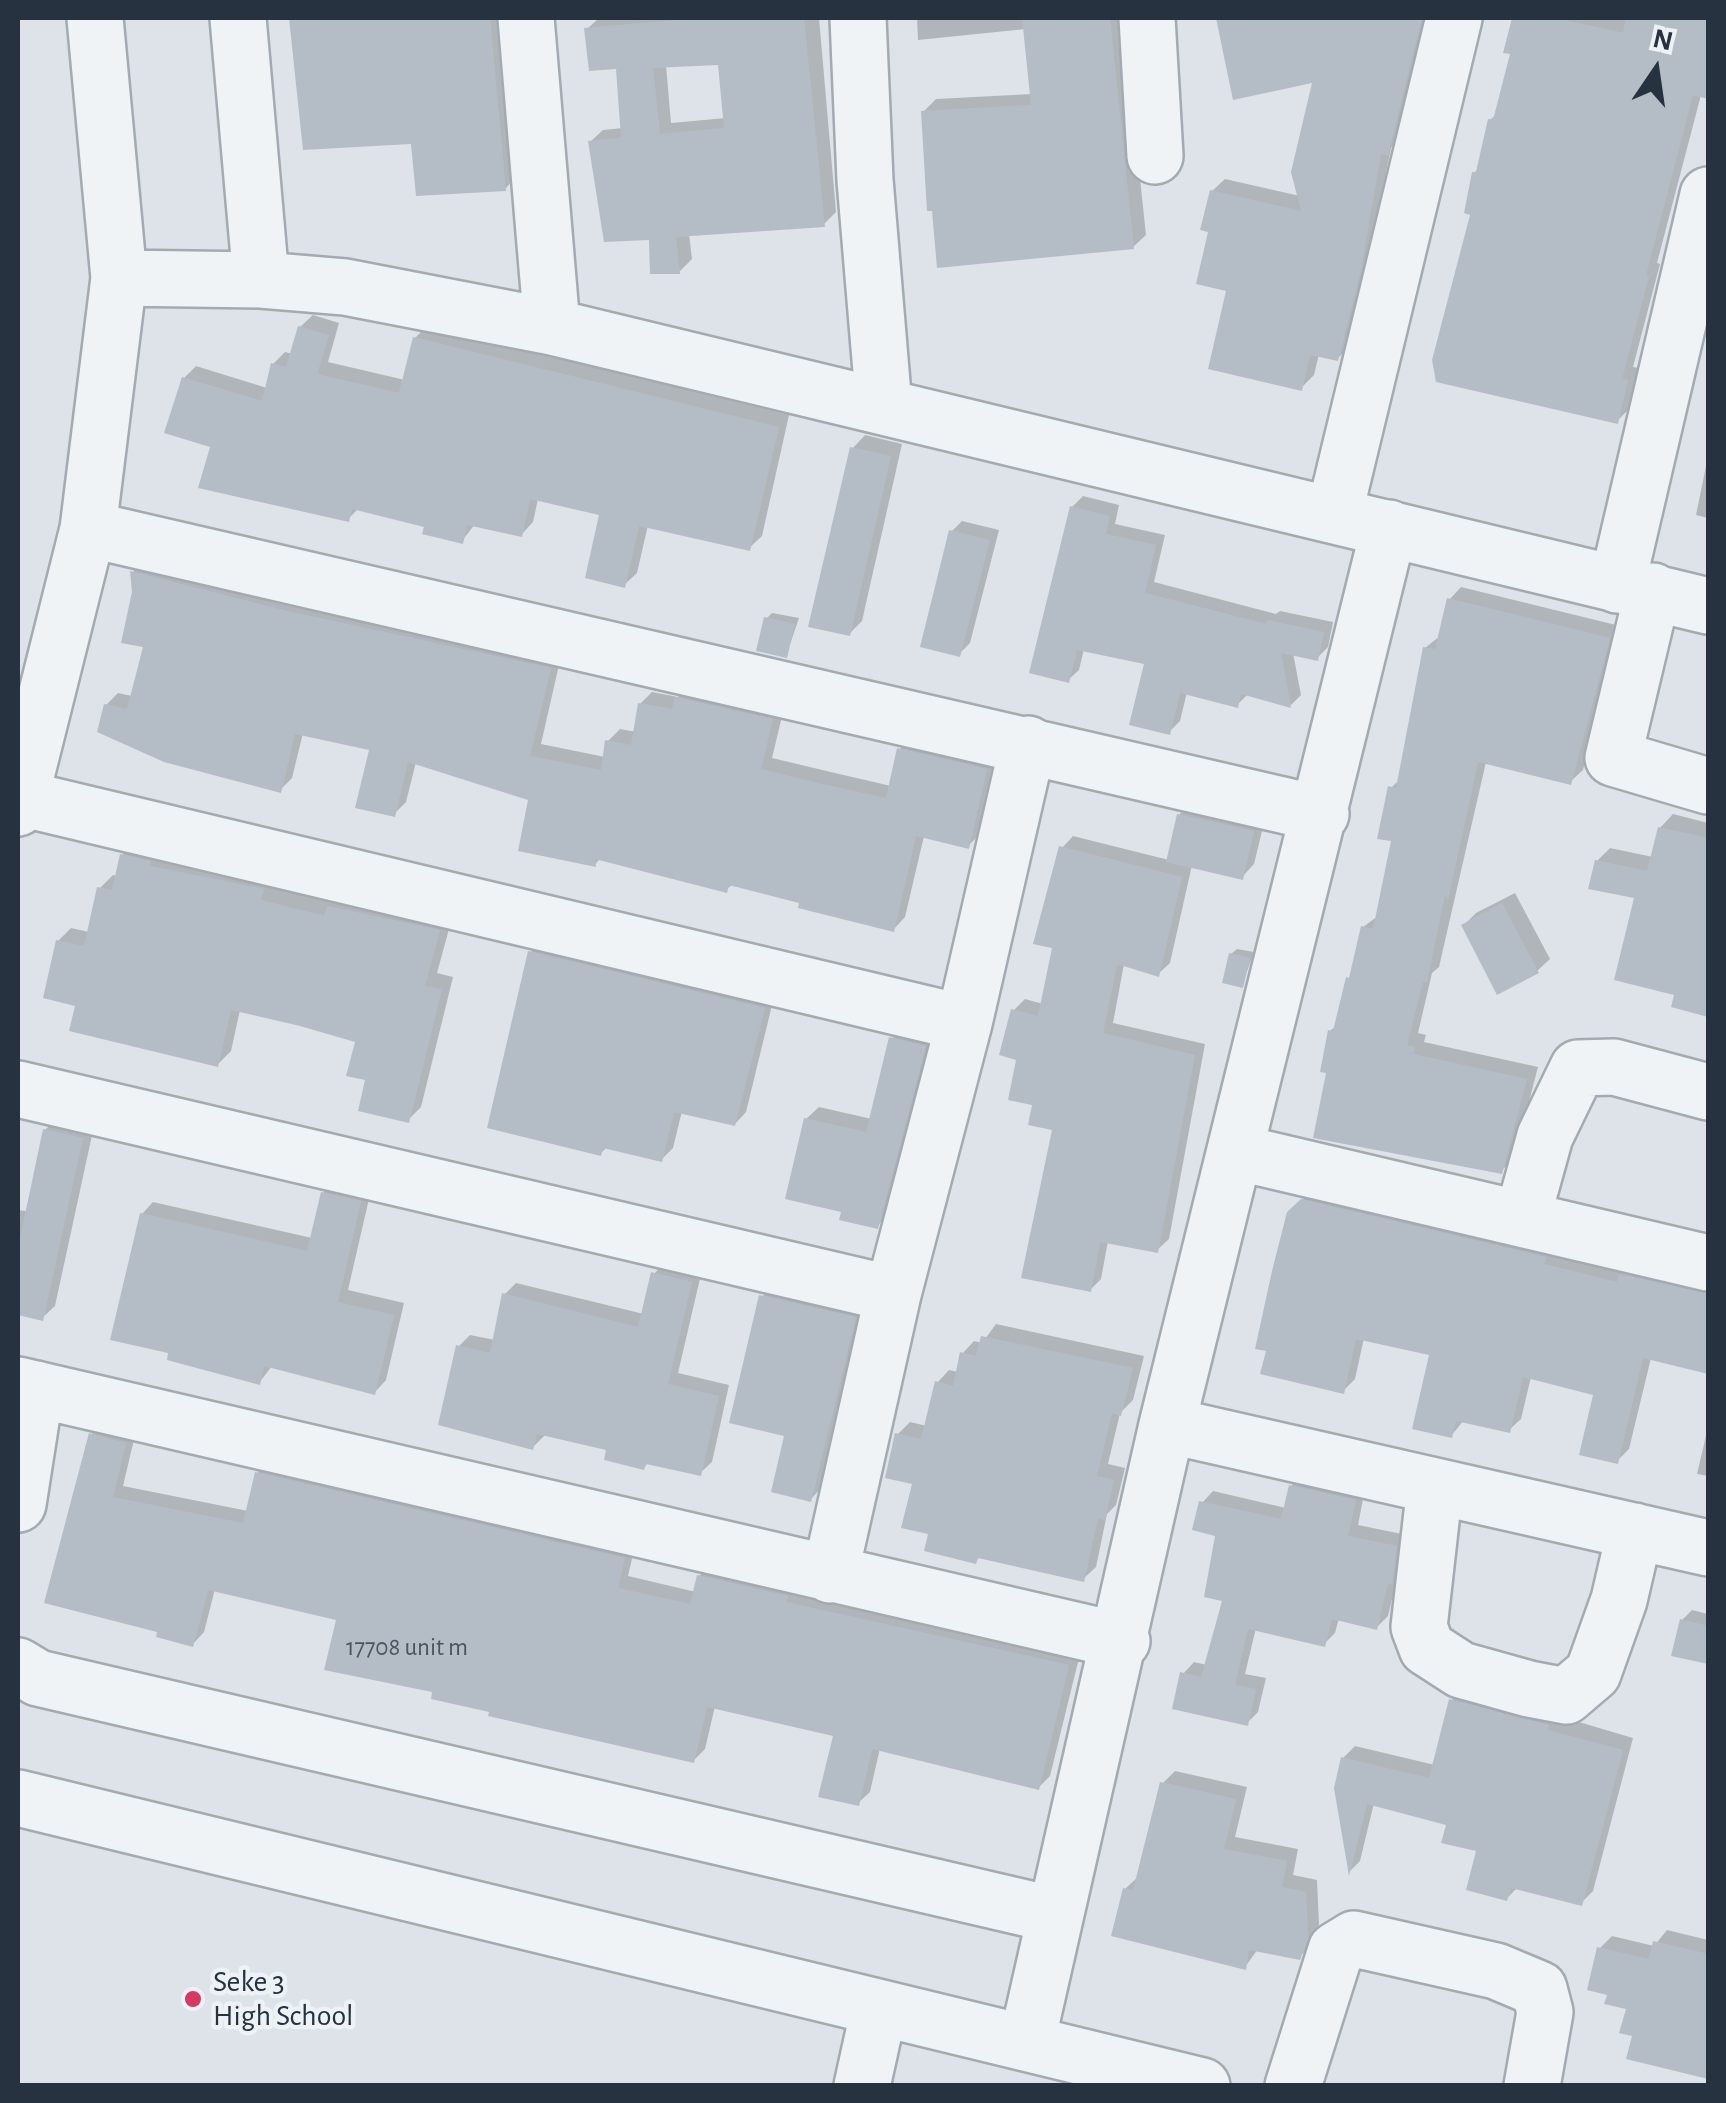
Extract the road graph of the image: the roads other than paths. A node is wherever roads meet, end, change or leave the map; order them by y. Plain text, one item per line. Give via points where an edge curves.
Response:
1 (95, 18) edge
2 (238, 18) edge
3 (526, 18) edge
4 (858, 18) edge
5 (1147, 18) edge
6 (1454, 18) edge
7 (1155, 156) dead end
8 (1708, 195) edge
9 (120, 278) junction
10 (262, 280) junction
11 (552, 327) junction
12 (884, 407) junction
13 (1334, 515) junction
14 (1389, 528) junction
15 (88, 529) junction
16 (1635, 588) junction
17 (1708, 606) edge
18 (1028, 744) junction
19 (1708, 786) edge
20 (19, 803) edge
21 (1320, 814) junction
22 (964, 1023) junction
23 (18, 1089) edge
24 (1708, 1092) edge
25 (1236, 1152) junction
26 (1522, 1219) junction
27 (1707, 1259) edge
28 (893, 1294) junction
29 (27, 1387) edge
30 (1167, 1425) junction
31 (1435, 1486) junction
32 (18, 1504) edge
33 (1635, 1532) junction
34 (1708, 1548) edge
35 (830, 1575) junction
36 (1122, 1641) junction
37 (18, 1666) edge
38 (18, 1798) edge
39 (1055, 1915) junction
40 (879, 2009) junction
41 (1027, 2042) junction
42 (1187, 2084) edge
43 (862, 2086) edge
44 (1293, 2086) edge
45 (1532, 2086) edge

1 - 9 street
2 - 10 street
3 - 11 street
4 - 12 street
5 - 7 street
6 - 13 street
8 - 16 street
9 - 10 street
9 - 15 street
10 - 11 street via 345,287
11 - 12 street
12 - 13 street
13 - 14 street
14 - 16 street
14 - 21 street
15 - 18 street
15 - 20 street
16 - 17 street
16 - 19 street via 1613,758
18 - 21 street
18 - 22 street
20 - 22 street
21 - 25 street
22 - 28 street
23 - 28 street
24 - 26 street via 1614,1067 1578,1068 1546,1136
25 - 26 street
25 - 30 street
26 - 27 street
28 - 35 street
29 - 32 street
29 - 35 street
30 - 31 street
30 - 36 street
31 - 33 street
31 - 33 street via 1418,1627 1427,1648 1461,1670 1529,1689 1566,1696 1593,1673
33 - 34 street
35 - 36 street
36 - 39 street
37 - 39 street via 38,1678
38 - 40 street
39 - 41 street
40 - 41 street
40 - 43 street
41 - 42 street
44 - 45 street via 1336,1950 1354,1938 1539,1989 1545,2012

